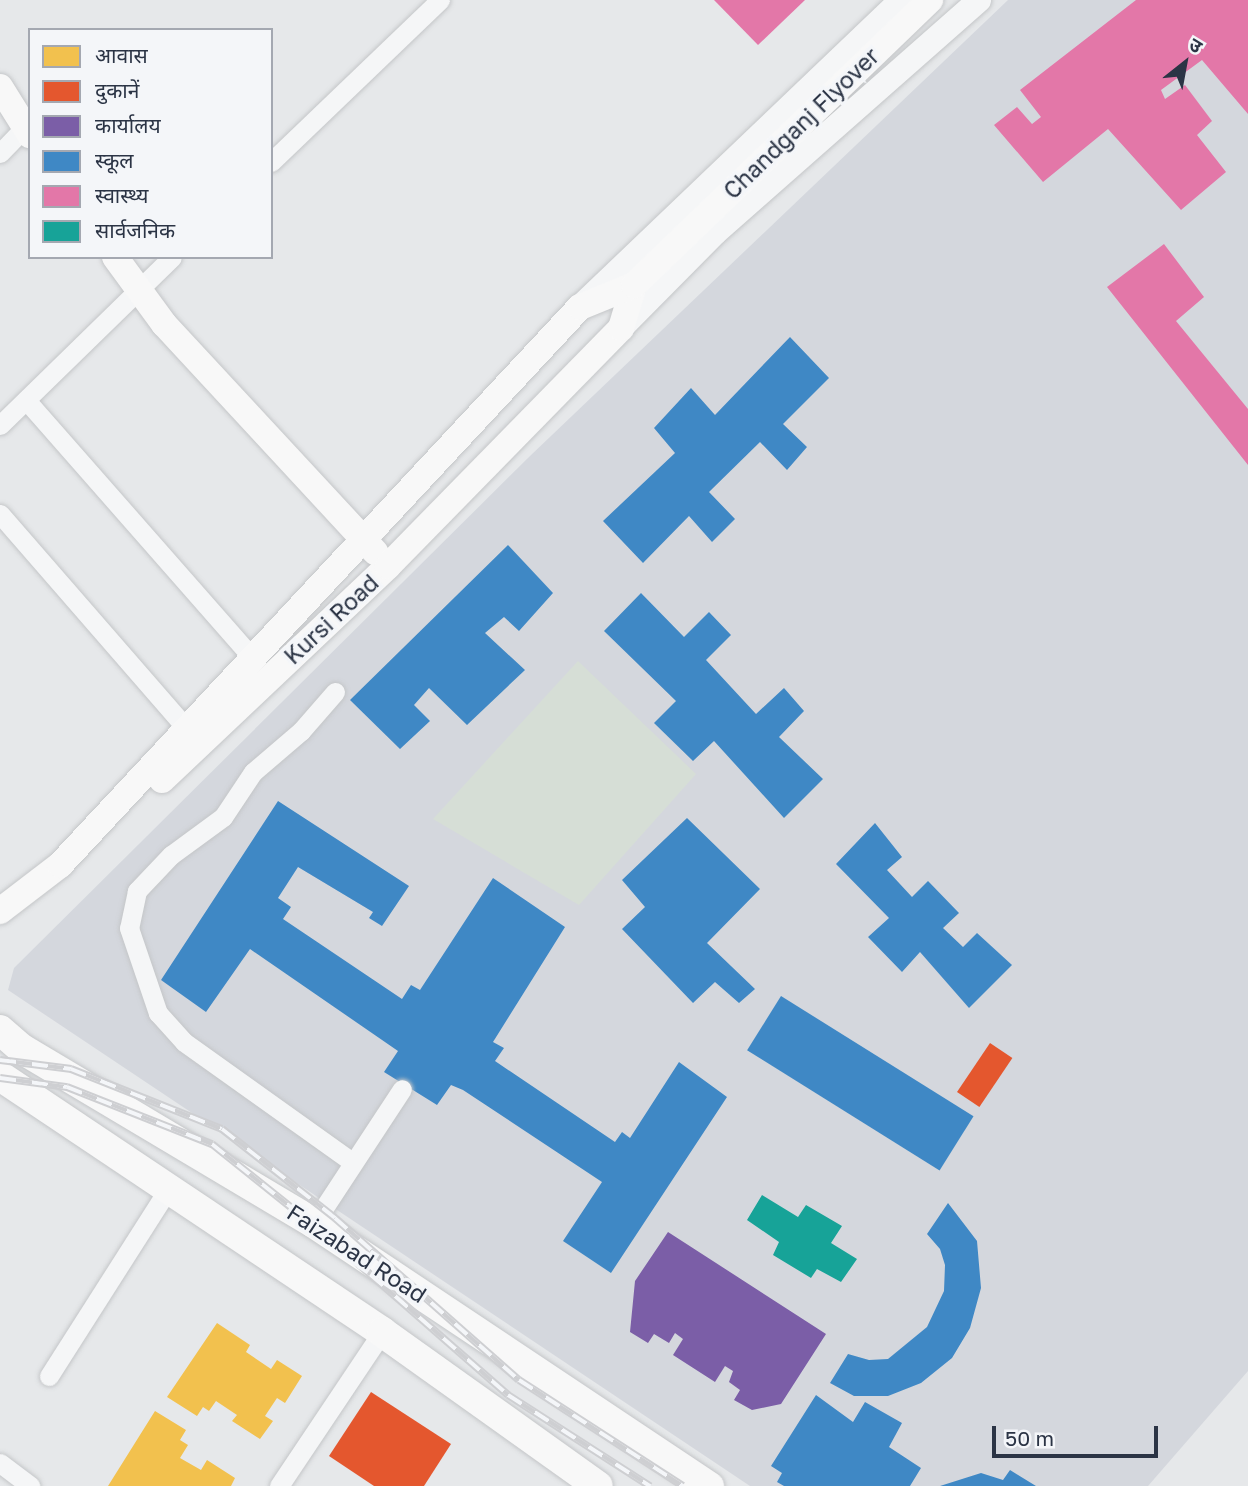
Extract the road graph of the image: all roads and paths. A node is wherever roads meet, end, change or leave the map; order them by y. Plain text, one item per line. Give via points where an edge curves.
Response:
1 (440, 0) edge
2 (901, 0) edge
3 (930, 0) edge
4 (979, 0) edge
5 (0, 87) edge
6 (27, 131) edge
7 (0, 153) edge
8 (273, 160) edge
9 (672, 247) joint
10 (116, 259) edge
11 (170, 259) edge
12 (634, 285) junction
13 (139, 289) junction
14 (580, 307) junction
15 (621, 328) junction
16 (26, 400) junction
17 (0, 425) edge
18 (0, 514) edge
19 (364, 540) junction
20 (388, 566) junction
21 (253, 658) junction
22 (335, 692) dead end
23 (187, 729) junction
24 (0, 911) edge
25 (0, 933) edge
26 (0, 1030) edge
27 (0, 1076) edge
28 (402, 1089) dead end
29 (352, 1162) junction
30 (168, 1189) junction
31 (314, 1223) junction
32 (382, 1332) junction
33 (49, 1376) dead end
34 (0, 1463) edge
35 (30, 1486) edge
36 (279, 1486) edge
37 (598, 1486) edge
38 (709, 1486) edge

1 - 8 street
2 - 14 street
3 - 9 main road, Chandganj Flyover
4 - 15 street via 715,233
5 - 6 main road
6 - 7 street
9 - 12 main road, Kursi Road
10 - 13 main road
11 - 13 street
12 - 14 main road, Kursi Road
12 - 15 main road, Kursi Road
13 - 16 street
13 - 19 main road via 164,324
14 - 19 main road, Kursi Road
15 - 20 main road, Kursi Road
16 - 17 street
16 - 21 street
18 - 23 street
19 - 20 main road
19 - 21 main road, Kursi Road
20 - 25 main road, Kursi Road
21 - 23 main road, Kursi Road
22 - 29 street via 301,731 253,772 223,817 171,855 137,891 129,928 158,1013 184,1042
23 - 24 main road, Kursi Road via 60,865
26 - 31 main road, Faizabad Road via 22,1049
27 - 30 main road
28 - 29 street
29 - 31 street
30 - 32 main road
30 - 33 street
31 - 38 main road, Faizabad Road
32 - 36 street
32 - 37 main road
34 - 35 street

